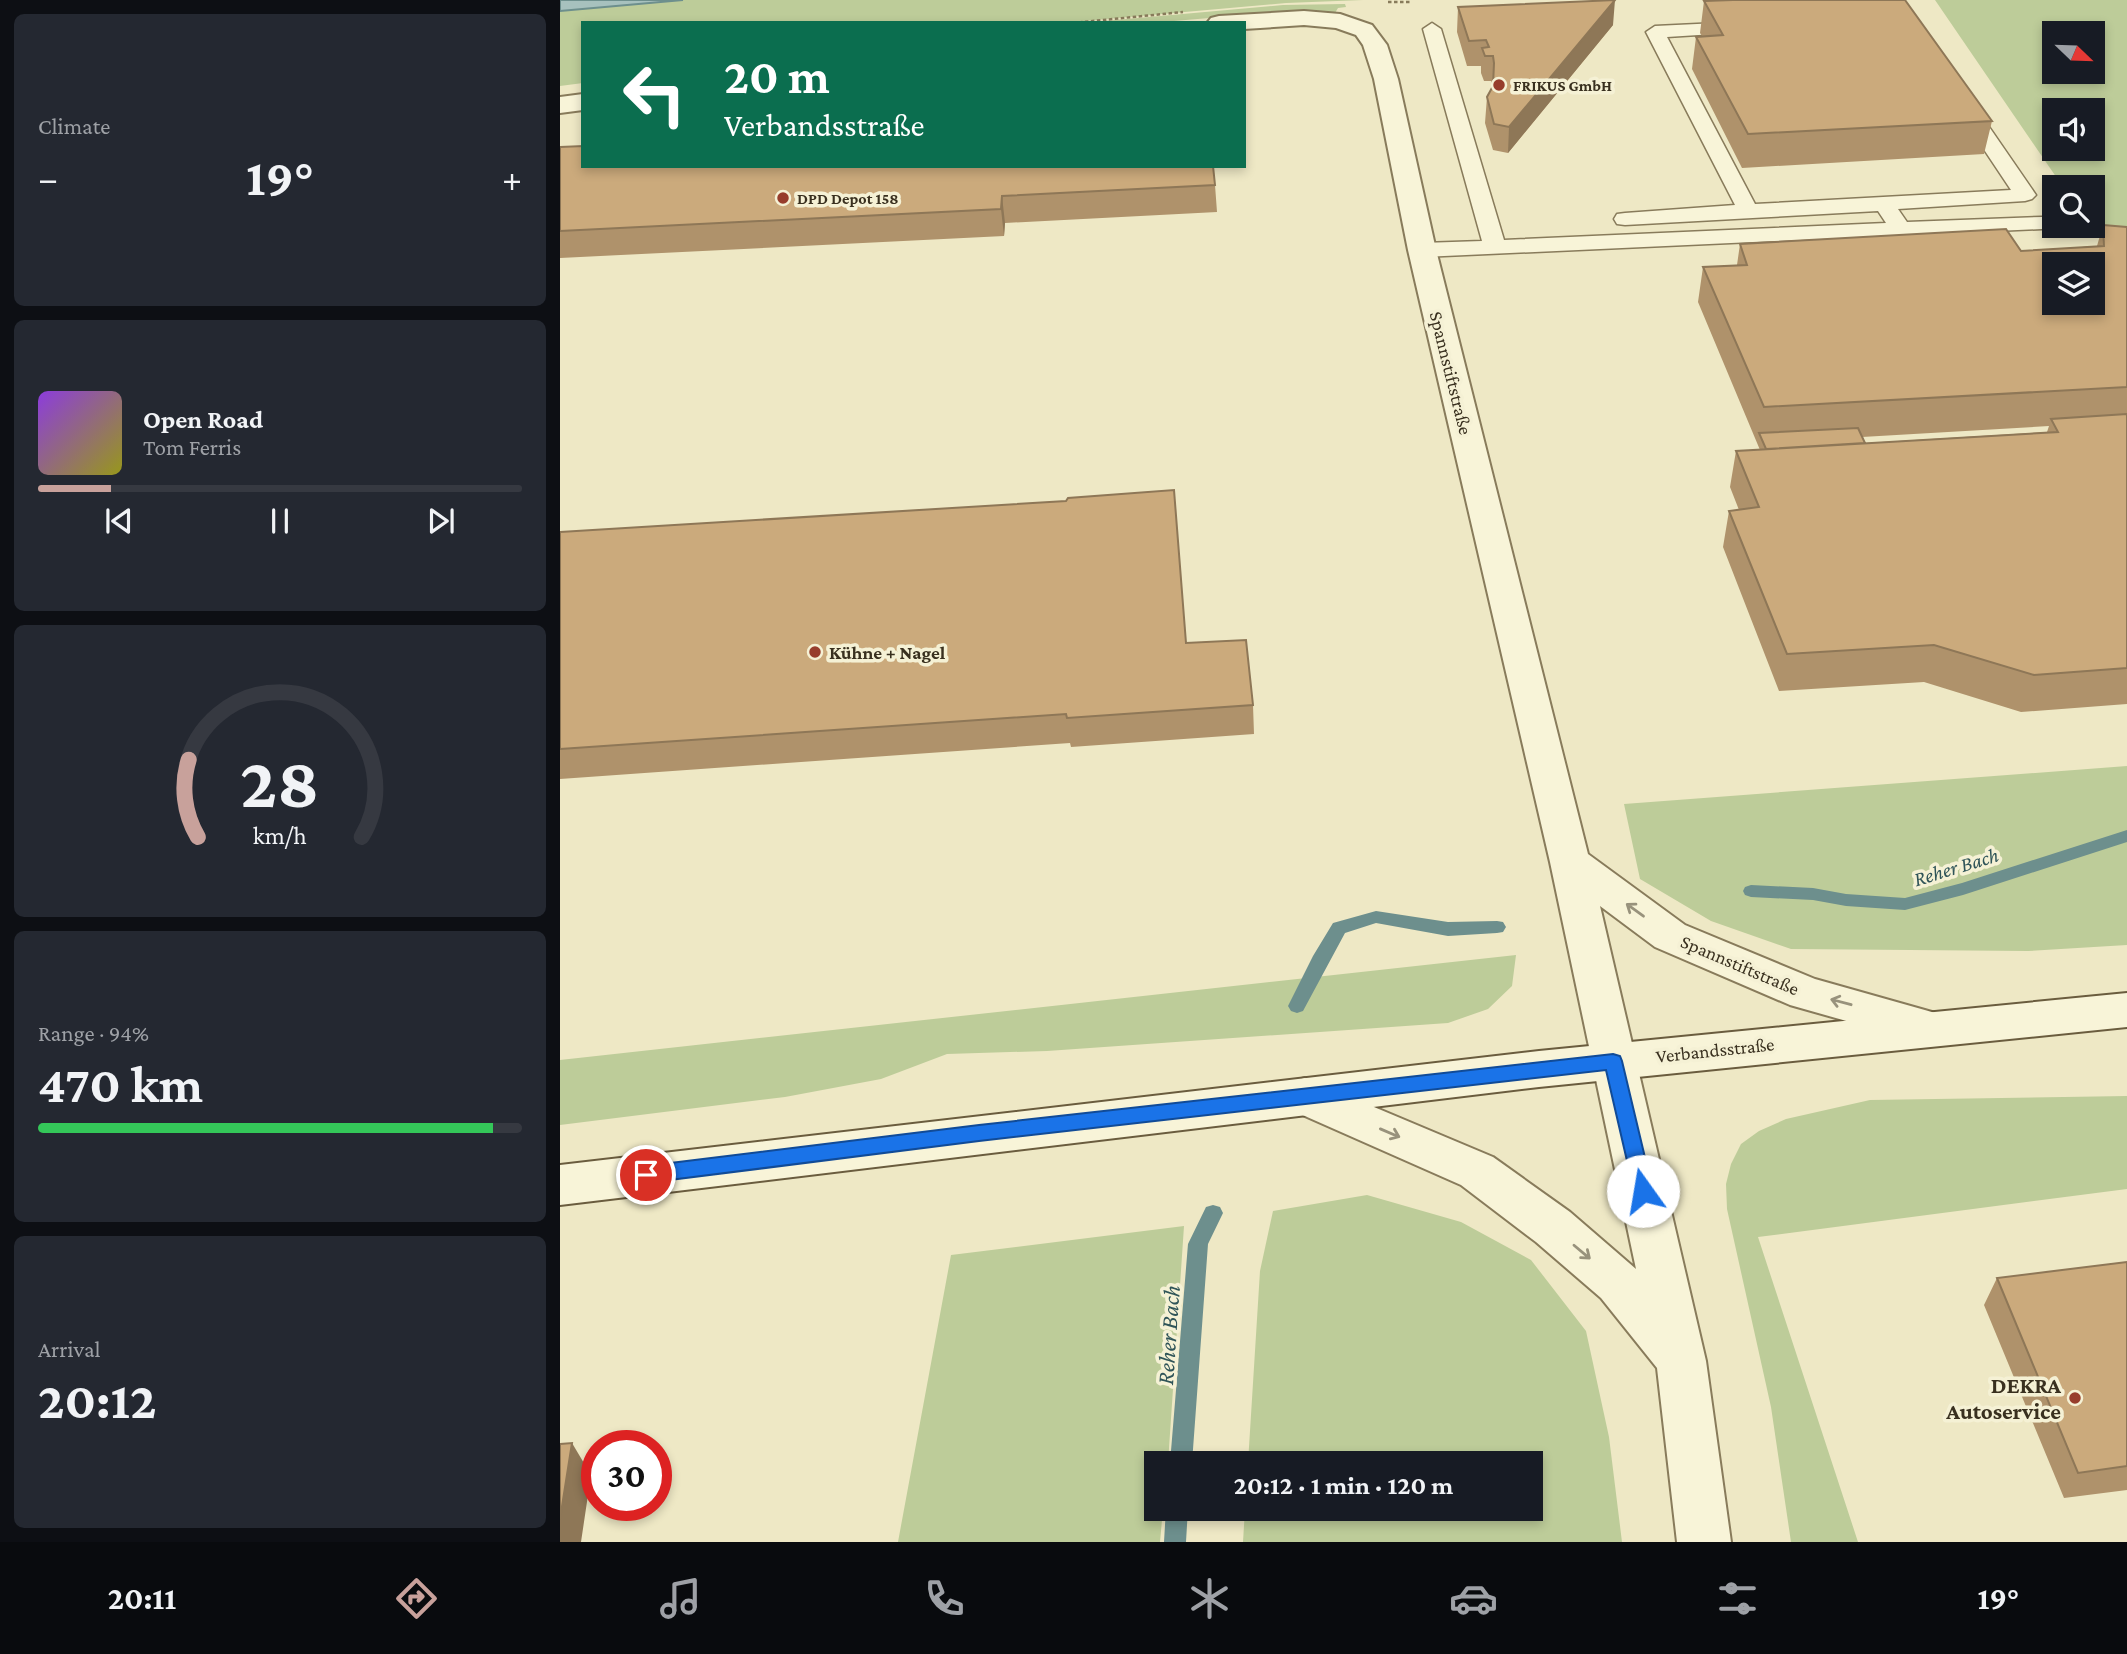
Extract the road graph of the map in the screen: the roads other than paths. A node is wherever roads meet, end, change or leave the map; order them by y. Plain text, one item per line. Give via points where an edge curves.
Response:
1 (1246, 21) edge
2 (1761, 27) edge
3 (1432, 29) dead end
4 (1952, 86) edge
5 (581, 102) edge
6 (560, 105) edge
7 (1884, 204) junction
8 (1748, 211) junction
9 (1625, 219) dead end
10 (2042, 223) dead end
11 (1900, 229) junction
12 (1495, 247) junction
13 (1422, 250) junction
14 (1570, 862) junction
15 (2127, 1010) edge
16 (1931, 1028) junction
17 (1613, 1061) junction
18 (1305, 1096) junction
19 (560, 1185) edge
20 (1681, 1361) junction
21 (1704, 1542) edge

1 - 13 street, Spannstiftstraße via 1304,18 1340,21 1364,30 1375,45 1386,79
2 - 8 lane via 1655,32
3 - 12 lane
4 - 7 lane via 2025,195
5 - 6 street
7 - 8 lane
7 - 11 lane
8 - 9 lane
10 - 11 lane
11 - 12 lane
12 - 13 lane
13 - 14 street, Spannstiftstraße
16 -> 14 street, Spannstiftstraße via 1805,993 1670,936
14 - 17 street, Spannstiftstraße
15 - 16 street, Verbandsstraße
16 - 17 street, Verbandsstraße
17 - 18 street, Verbandsstraße
17 - 20 street, Spannstiftstraße
18 - 19 street, Verbandsstraße
18 -> 20 street via 1477,1171 1618,1283
20 - 21 street

